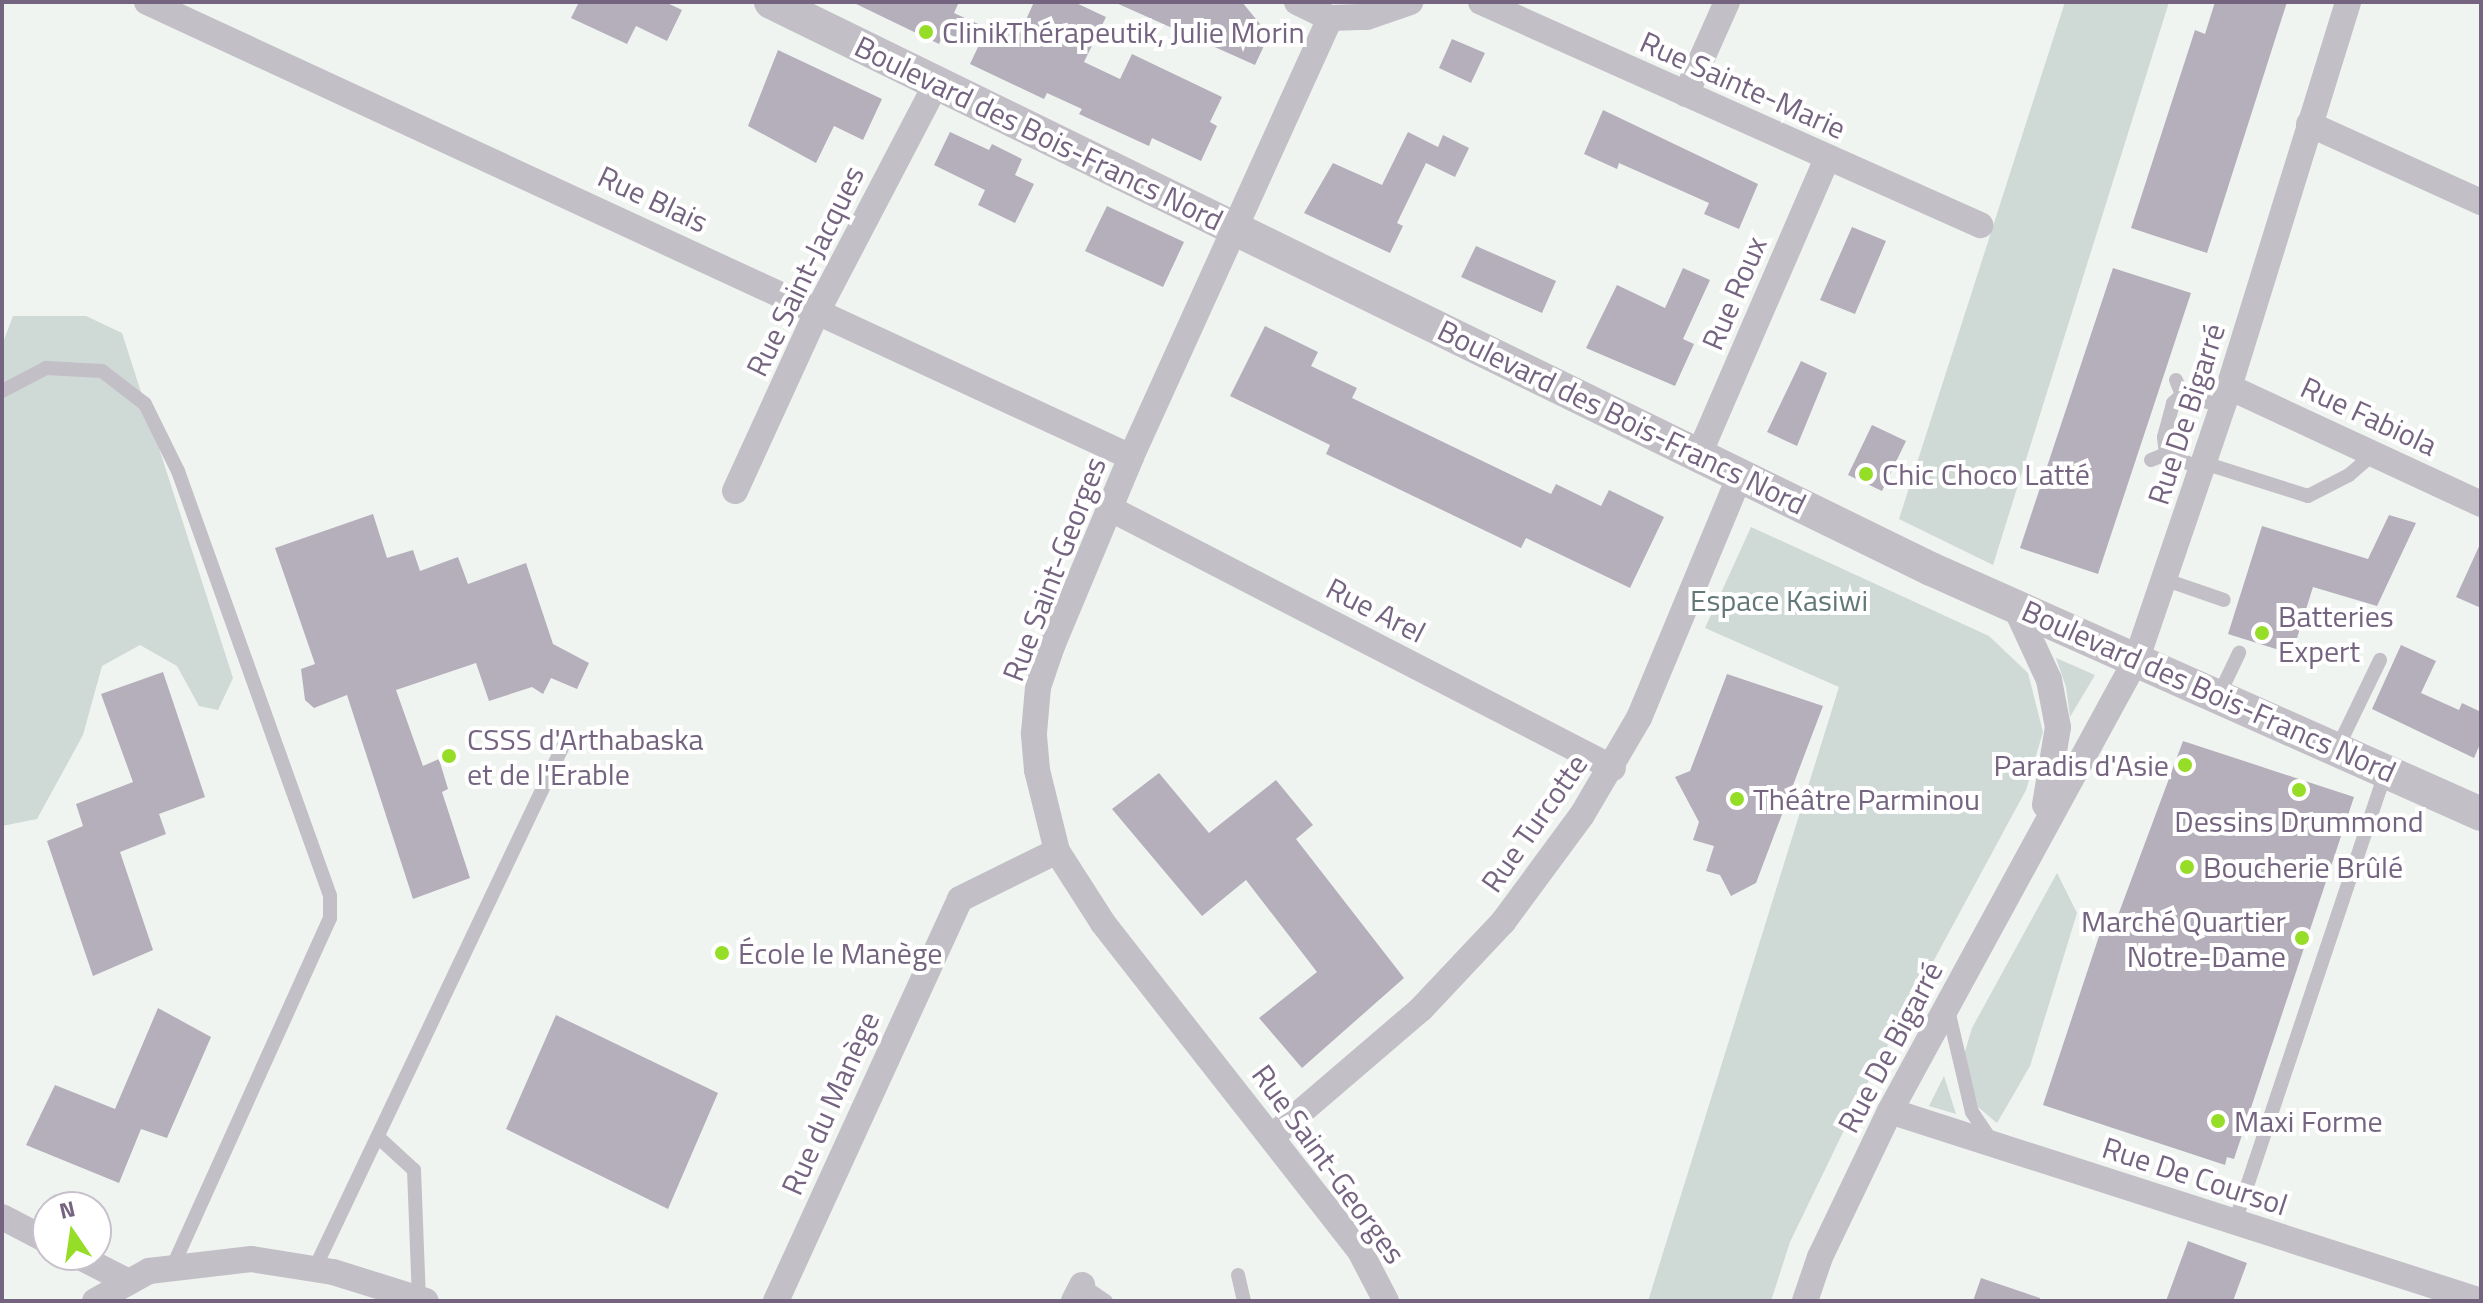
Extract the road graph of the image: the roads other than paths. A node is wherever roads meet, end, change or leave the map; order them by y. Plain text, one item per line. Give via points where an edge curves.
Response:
1 (147, 2) edge
2 (771, 2) edge
3 (1297, 2) edge
4 (1410, 2) edge
5 (1481, 2) edge
6 (1727, 2) edge
7 (2348, 2) edge
8 (195, 12) edge
9 (1330, 18) junction
10 (937, 82) junction
11 (1686, 94) junction
12 (2309, 124) junction
13 (1827, 158) junction
14 (2481, 202) edge
15 (1980, 225) dead end
16 (1233, 229) junction
17 (818, 310) junction
18 (2176, 380) dead end
19 (2, 391) edge
20 (2182, 395) junction
21 (2226, 396) junction
22 (1700, 452) junction
23 (2166, 454) junction
24 (2373, 454) junction
25 (1131, 457) junction
26 (2151, 460) dead end
27 (2203, 466) junction
28 (1741, 473) junction
29 (735, 491) dead end
30 (2481, 504) edge
31 (1109, 508) junction
32 (2166, 580) junction
33 (2224, 600) dead end
34 (2013, 602) junction
35 (2239, 653) dead end
36 (2137, 658) junction
37 (2380, 660) dead end
38 (2219, 695) junction
39 (562, 748) dead end
40 (2337, 749) junction
41 (1613, 768) junction
42 (2386, 771) junction
43 (2481, 814) edge
44 (2040, 827) junction
45 (1057, 851) junction
46 (1948, 1009) junction
47 (1890, 1111) junction
48 (1274, 1135) junction
49 (378, 1137) junction
50 (1994, 1144) junction
51 (2, 1217) edge
52 (2235, 1222) junction
53 (32, 1233) edge
54 (174, 1264) junction
55 (314, 1270) junction
56 (107, 1271) edge
57 (1238, 1275) dead end
58 (125, 1280) junction
59 (1078, 1293) edge
60 (422, 1300) edge
61 (95, 1301) edge
62 (776, 1301) edge
63 (1106, 1301) edge
64 (1244, 1301) edge
65 (1386, 1301) edge
66 (1805, 1301) edge
67 (2481, 1301) edge

1 - 8 street, Rue Blais
2 - 10 street, Boulevard des Bois-Francs Nord
3 - 9 street
4 - 9 street via 1367,17
5 - 11 street, Rue Sainte-Marie
6 - 11 street
7 - 12 street, Rue De Bigarré
8 - 17 street, Rue Blais
9 - 16 street, Rue Saint-Georges
10 - 16 street, Boulevard des Bois-Francs Nord
10 - 17 street, Rue Saint-Jacques
11 - 13 street, Rue Sainte-Marie
12 - 14 street
12 - 21 street, Rue De Bigarré
13 - 15 street, Rue Sainte-Marie
13 - 22 street, Rue Roux
16 - 22 street, Boulevard des Bois-Francs Nord
16 - 25 street, Rue Saint-Georges
17 - 25 street, Rue Blais
17 - 29 street, Rue Saint-Jacques
18 - 20 lane
19 - 54 lane via 46,368 102,371 145,404 178,471 330,896 330,918
20 - 21 lane
20 - 23 lane via 2170,414
21 - 24 street, Rue Fabiola
21 - 27 street, Rue De Bigarré
22 - 28 street, Boulevard des Bois-Francs Nord
23 - 26 lane
23 - 27 lane
24 - 27 lane via 2349,475 2308,496
24 - 30 street, Rue Fabiola
25 - 31 street, Rue Saint-Georges
27 - 32 street, Rue De Bigarré
28 - 34 street, Boulevard des Bois-Francs Nord via 1931,569
28 - 41 street, Rue Turcotte via 1657,677
31 - 41 street, Rue Arel
31 - 45 street, Rue Saint-Georges via 1038,687 1037,770
32 - 33 lane
32 - 36 street, Rue De Bigarré
34 - 36 street, Boulevard des Bois-Francs Nord
34 - 44 street, Rue De Bigarré via 2049,680 2058,727
35 - 38 lane
36 - 38 street, Boulevard des Bois-Francs Nord
36 - 44 street, Rue De Bigarré
37 - 40 lane
38 - 40 street, Boulevard des Bois-Francs Nord
39 - 49 lane
40 - 42 street, Boulevard des Bois-Francs Nord
41 - 48 street, Rue Turcotte via 1503,922 1411,1018
42 - 43 street, Boulevard des Bois-Francs Nord
42 - 52 lane
44 - 46 street, Rue De Bigarré
45 - 48 street, Rue Saint-Georges via 1103,923
45 - 62 street, Rue du Manège via 960,899
46 - 47 street, Rue De Bigarré
46 - 50 lane via 1972,1112
47 - 50 street, Rue De Coursol
47 - 66 street, Rue De Bigarré via 1826,1244
48 - 65 street, Rue Saint-Georges via 1360,1251
49 - 55 lane
49 - 60 lane via 414,1170
50 - 52 street, Rue De Coursol
51 - 53 street
52 - 67 street, Rue De Coursol
54 - 55 street via 251,1259
54 - 58 street
55 - 60 street
56 - 58 street
57 - 64 lane
58 - 61 street
59 - 63 lane

